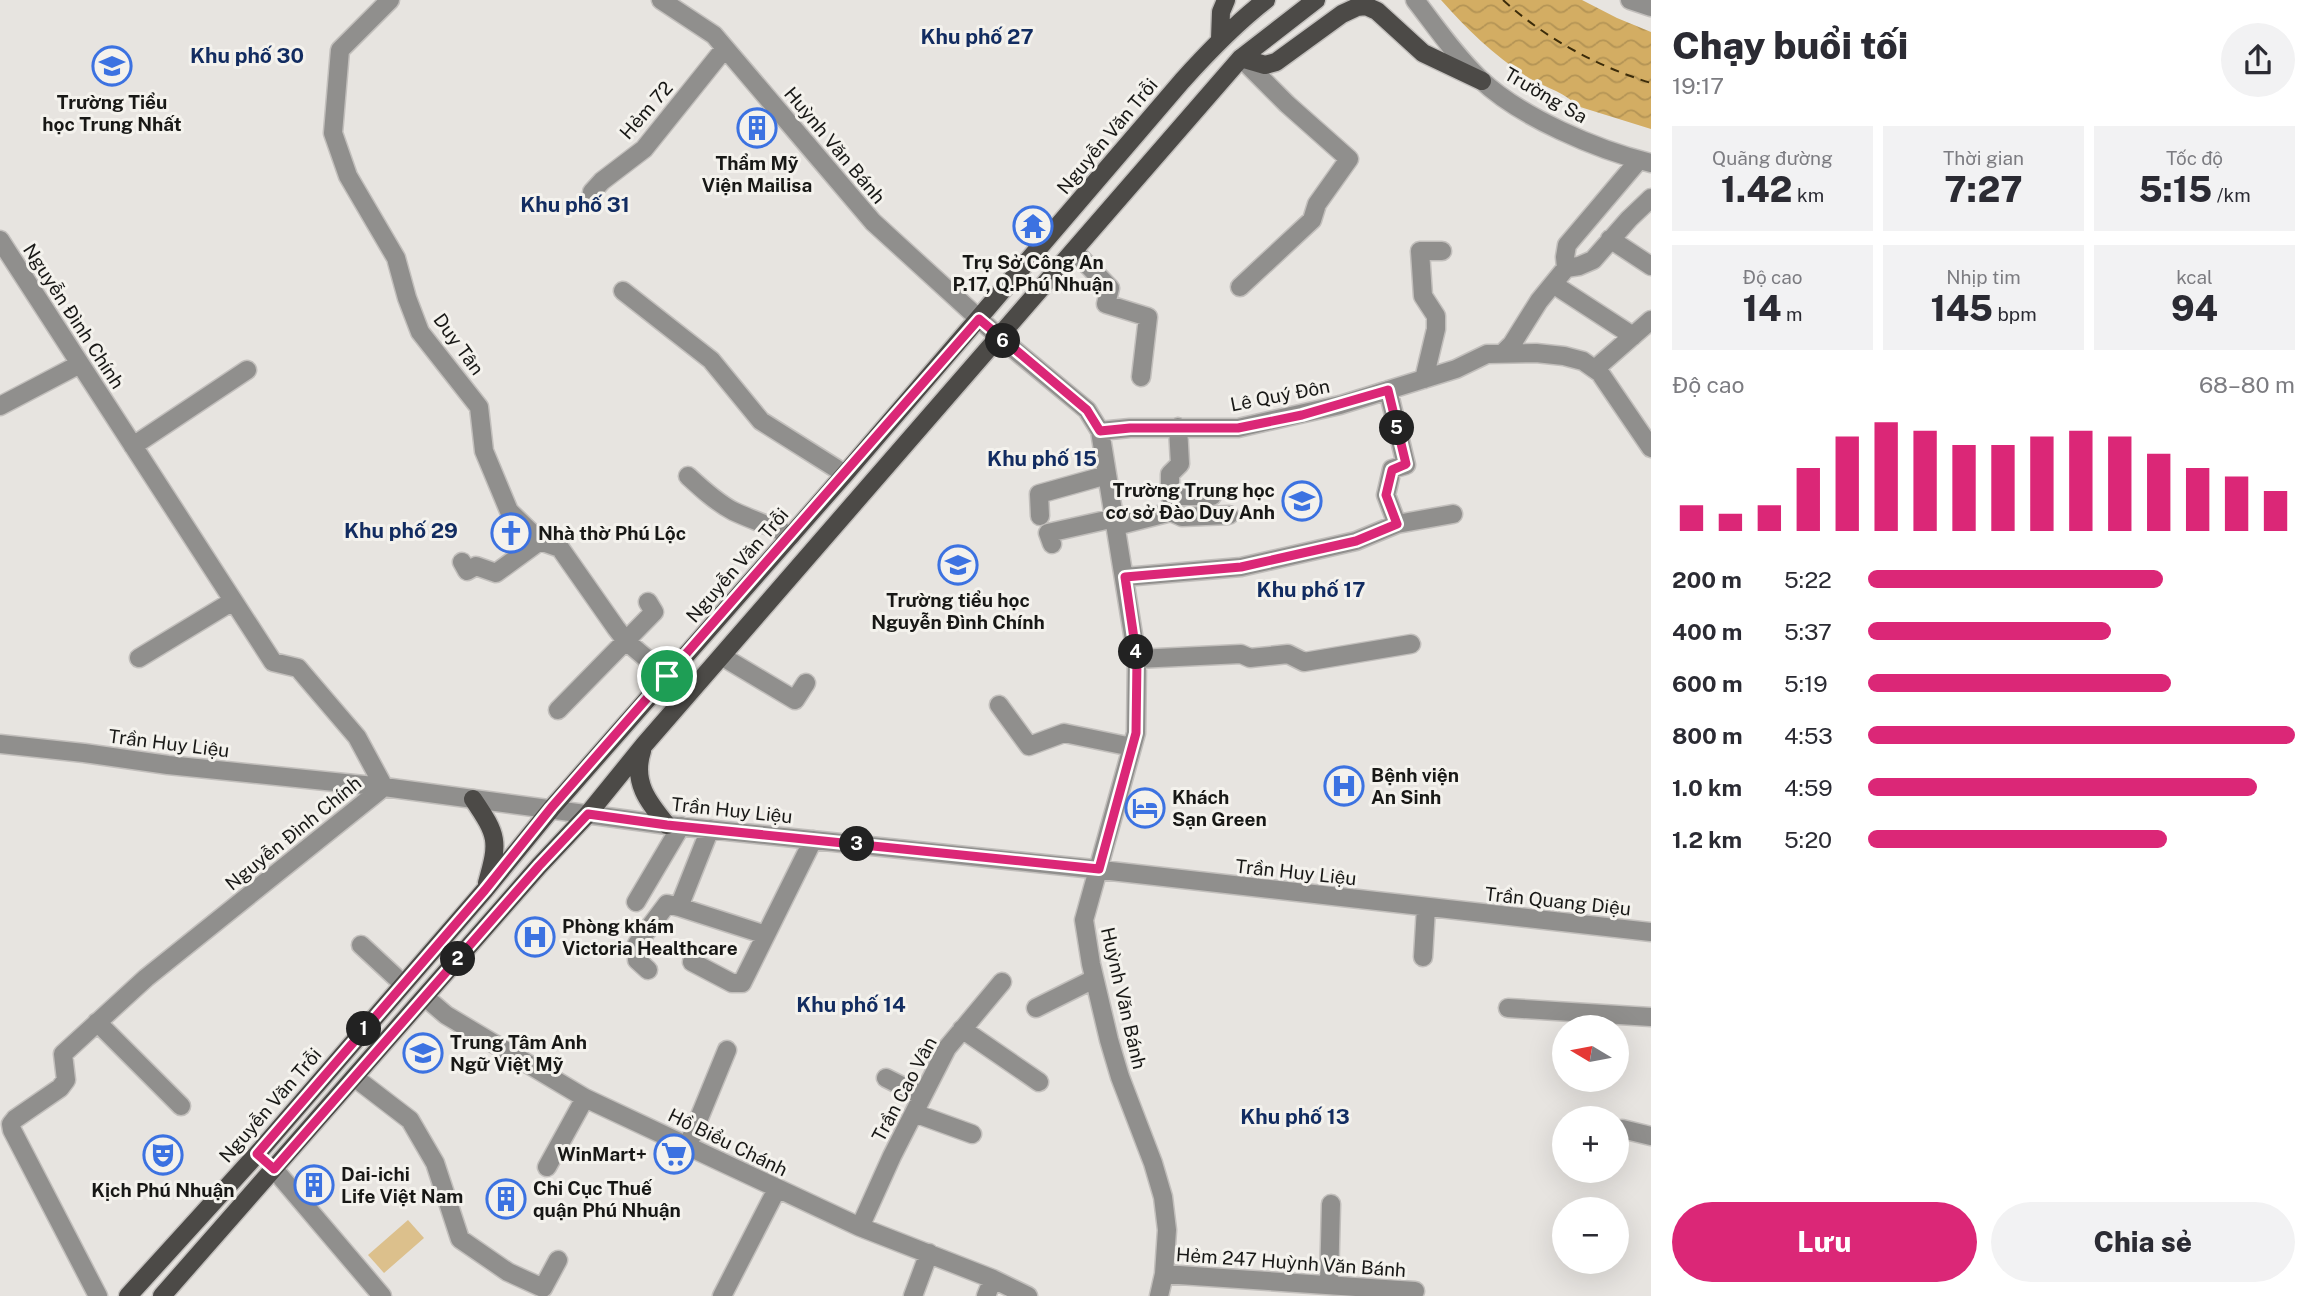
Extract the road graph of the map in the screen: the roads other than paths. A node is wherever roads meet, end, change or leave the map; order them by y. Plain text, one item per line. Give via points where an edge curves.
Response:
1 (390, 0) edge
2 (661, 0) edge
3 (1226, 0) edge
4 (1266, 0) edge
5 (1316, 0) edge
6 (1415, 0) edge
7 (1630, 0) edge
8 (1651, 8) edge
9 (1220, 39) junction
10 (725, 48) junction
11 (1241, 58) junction
12 (1482, 81) junction
13 (1645, 161) edge
14 (592, 192) dead end
15 (1651, 198) edge
16 (1610, 239) junction
17 (0, 240) edge
18 (1074, 251) junction
19 (1442, 251) dead end
20 (1651, 266) edge
21 (1566, 268) junction
22 (1651, 278) edge
23 (1553, 284) junction
24 (1651, 284) edge
25 (1240, 287) dead end
26 (623, 291) dead end
27 (979, 319) junction
28 (1651, 320) edge
29 (1633, 336) junction
30 (999, 337) junction
31 (1502, 354) junction
32 (80, 364) junction
33 (1595, 369) junction
34 (247, 370) dead end
35 (1141, 377) dead end
36 (1424, 379) junction
37 (1388, 390) junction
38 (0, 406) edge
39 (1178, 428) junction
40 (1100, 431) junction
41 (133, 446) junction
42 (1651, 448) edge
43 (845, 474) junction
44 (1107, 475) junction
45 (688, 476) dead end
46 (1212, 496) dead end
47 (1453, 514) dead end
48 (1229, 515) dead end
49 (1040, 516) dead end
50 (1115, 522) junction
51 (1397, 524) junction
52 (791, 536) junction
53 (540, 541) junction
54 (1052, 544) dead end
55 (462, 562) dead end
56 (1125, 577) junction
57 (233, 601) junction
58 (649, 602) dead end
59 (626, 640) junction
60 (1411, 644) dead end
61 (723, 656) junction
62 (139, 658) dead end
63 (1137, 659) junction
64 (667, 676) junction
65 (806, 683) dead end
66 (999, 705) dead end
67 (558, 710) dead end
68 (0, 744) edge
69 (644, 745) junction
70 (1132, 747) junction
71 (384, 788) junction
72 (473, 799) junction
73 (551, 808) junction
74 (588, 814) junction
75 (674, 825) junction
76 (710, 829) junction
77 (813, 840) junction
78 (1099, 869) junction
79 (485, 890) junction
80 (636, 902) dead end
81 (679, 907) junction
82 (1426, 908) junction
83 (1460, 912) joint
84 (1651, 932) edge
85 (766, 934) junction
86 (361, 945) dead end
87 (1423, 957) dead end
88 (692, 962) dead end
89 (648, 970) dead end
90 (1094, 979) junction
91 (1002, 982) dead end
92 (403, 984) junction
93 (425, 997) junction
94 (1035, 1008) dead end
95 (1508, 1008) dead end
96 (1651, 1017) edge
97 (97, 1022) junction
98 (962, 1029) junction
99 (727, 1050) dead end
100 (354, 1077) junction
101 (886, 1078) dead end
102 (1039, 1082) dead end
103 (922, 1096) junction
104 (585, 1098) junction
105 (181, 1106) dead end
106 (914, 1113) junction
107 (1629, 1131) edge
108 (972, 1134) dead end
109 (1651, 1136) edge
110 (688, 1145) junction
111 (257, 1154) junction
112 (547, 1167) dead end
113 (274, 1169) junction
114 (777, 1189) junction
115 (1331, 1204) dead end
116 (860, 1227) junction
117 (929, 1253) junction
118 (558, 1260) dead end
119 (1164, 1274) junction
120 (993, 1279) junction
121 (1329, 1286) junction
122 (1415, 1291) dead end
123 (98, 1296) edge
124 (128, 1296) edge
125 (162, 1296) edge
126 (383, 1296) edge
127 (722, 1296) edge
128 (914, 1296) edge
129 (986, 1296) edge
130 (1028, 1296) edge
131 (1159, 1296) edge

1 - 53 street, Duy Tân via 340,50 333,133 348,176 397,258 420,332 479,407 484,451 509,511
2 - 10 street, Huỳnh Văn Bánh
3 - 9 main road
4 - 9 main road, Nguyễn Văn Trỗi
5 - 11 main road
6 - 12 street, Trường Sa
7 - 8 street
9 - 27 main road, Nguyễn Văn Trỗi
10 - 14 street, Hẻm 72 via 644,149
10 - 27 street, Huỳnh Văn Bánh via 873,222
11 - 12 main road via 1265,65 1276,62 1342,14 1366,6 1423,53
11 - 18 main road
11 - 25 street via 1349,159 1317,204 1312,220
12 - 13 street, Trường Sa via 1551,125 1593,145
13 - 21 street via 1567,245
15 - 16 street
16 - 20 street
16 - 21 street via 1593,260
17 - 32 street, Nguyễn Đình Chính
18 - 30 main road
18 - 35 street via 1110,288 1106,304 1149,317
19 - 36 street via 1420,251 1423,296 1436,316
21 - 23 street
22 - 24 street
23 - 29 street
23 - 31 street
26 - 43 street via 711,360 761,421
27 - 30 street, Huỳnh Văn Bánh
27 - 43 main road, Nguyễn Văn Trỗi
28 - 29 street
29 - 33 street
30 - 40 street, Huỳnh Văn Bánh via 1087,410
30 - 61 main road
31 - 33 street, Lê Quý Ðôn via 1563,356
31 - 36 street, Lê Quý Ðôn via 1487,354
32 - 38 street
32 - 41 street, Nguyễn Đình Chính
33 - 42 street
34 - 41 street
36 - 37 street, Lê Quý Ðôn
37 - 39 street, Lê Quý Ðôn via 1238,428
37 - 51 street via 1406,464 1392,470 1386,495
39 - 40 street, Lê Quý Ðôn
39 - 46 street via 1180,464 1170,474 1170,496
40 - 44 street, Huỳnh Văn Bánh
41 - 57 street, Nguyễn Đình Chính
43 - 52 main road, Nguyễn Văn Trỗi
44 - 49 street via 1039,494
44 - 50 street, Huỳnh Văn Bánh
45 - 52 street via 732,510
47 - 51 street
48 - 50 street via 1182,517 1171,512
50 - 54 street via 1048,533
50 - 56 street, Huỳnh Văn Bánh
51 - 56 street via 1356,541 1241,567
52 - 64 main road, Nguyễn Văn Trỗi
53 - 55 street via 496,573 476,566 467,571
53 - 59 street, Duy Tân via 560,548
56 - 63 street, Huỳnh Văn Bánh
57 - 62 street
57 - 71 street, Nguyễn Đình Chính via 273,662 298,668 357,737
58 - 59 street via 654,612
59 - 64 street, Duy Tân
59 - 67 street
60 - 63 street via 1304,662 1287,653 1250,658 1241,654
61 - 65 street via 791,706
61 - 69 main road
63 - 70 street, Huỳnh Văn Bánh
64 - 73 main road, Nguyễn Văn Trỗi
66 - 70 street via 1029,746 1064,733
68 - 71 street, Trần Huy Liệu
69 - 74 main road
69 - 75 main road via 638,764 642,790 649,804
70 - 78 street, Huỳnh Văn Bánh
71 - 72 street, Trần Huy Liệu
71 - 97 street, Nguyễn Đình Chính
72 - 73 street, Trần Huy Liệu
72 - 79 main road via 496,842
73 - 74 street, Trần Huy Liệu
73 - 79 main road, Nguyễn Văn Trỗi
74 - 75 street, Trần Huy Liệu
74 - 93 main road
75 - 76 street, Trần Huy Liệu
75 - 80 street
76 - 77 street, Trần Huy Liệu
76 - 81 street
77 - 78 street, Trần Huy Liệu
77 - 85 street
78 - 82 street, Trần Huy Liệu
78 - 90 street, Huỳnh Văn Bánh via 1084,920
79 - 92 main road, Nguyễn Văn Trỗi
81 - 85 street
81 - 89 street via 667,904 637,944 637,960
82 - 83 street, Trần Huy Liệu
82 - 87 street
83 - 84 street, Trần Quang Diệu
85 - 88 street via 742,983 732,983
86 - 92 street
90 - 94 street
90 - 119 street, Huỳnh Văn Bánh via 1120,1077 1163,1197 1167,1230
91 - 98 street, Trần Cao Vân
92 - 111 main road, Nguyễn Văn Trỗi
93 - 100 main road
93 - 104 street, Hồ Biểu Chánh via 446,1015
95 - 96 street
97 - 105 street
97 - 123 street, Nguyễn Đình Chính via 63,1054 65,1080 60,1088 11,1124
98 - 102 street
98 - 103 street, Trần Cao Vân
99 - 110 street
100 - 113 main road
100 - 118 street via 410,1121 435,1163 460,1238 508,1272 543,1288
101 - 103 street
103 - 106 street, Trần Cao Vân
104 - 110 street, Hồ Biểu Chánh
104 - 112 street
106 - 108 street
106 - 116 street, Trần Cao Vân
107 - 109 street
110 - 114 street, Hồ Biểu Chánh
111 - 113 main road
111 - 124 main road, Nguyễn Văn Trỗi
113 - 125 main road
113 - 126 street
114 - 116 street, Hồ Biểu Chánh
114 - 127 street
115 - 121 street
116 - 117 street, Hồ Biểu Chánh
117 - 120 street, Hồ Biểu Chánh
117 - 128 street
119 - 121 street, Hẻm 247 Huỳnh Văn Bánh
119 - 131 street, Huỳnh Văn Bánh
120 - 129 street
120 - 130 street, Hồ Biểu Chánh
121 - 122 street, Hẻm 247 Huỳnh Văn Bánh

